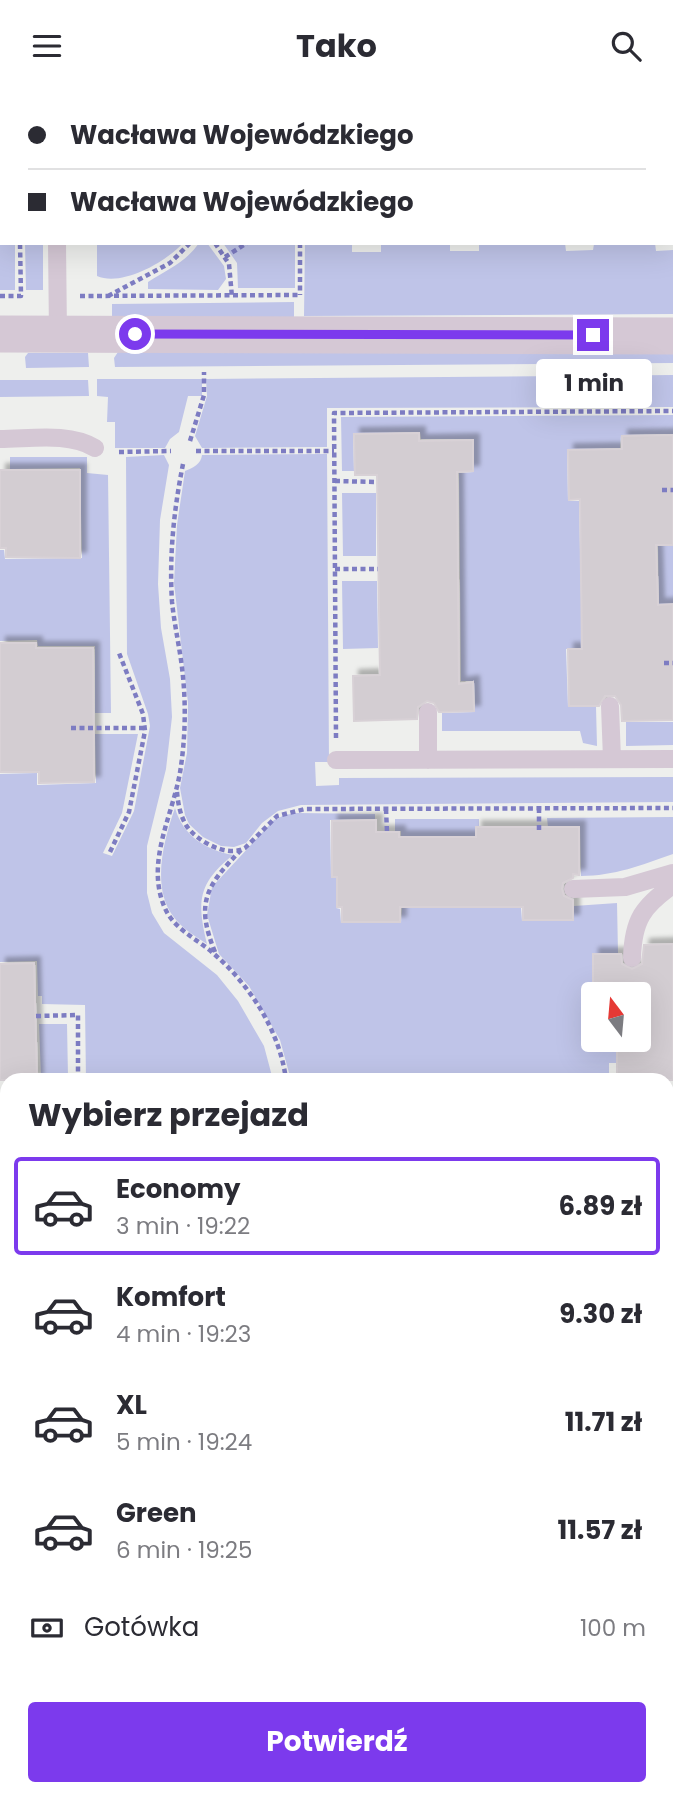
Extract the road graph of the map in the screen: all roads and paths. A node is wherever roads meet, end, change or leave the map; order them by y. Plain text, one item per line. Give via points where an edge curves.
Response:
1 (20, 245) edge
2 (57, 245) edge
3 (188, 245) edge
4 (216, 245) edge
5 (244, 245) edge
6 (300, 245) edge
7 (225, 257) junction
8 (300, 295) junction
9 (0, 296) edge
10 (232, 297) junction
11 (0, 334) edge
12 (58, 334) junction
13 (300, 334) junction
14 (673, 336) edge
15 (204, 372) dead end
16 (673, 411) edge
17 (0, 439) edge
18 (190, 441) dead end
19 (95, 448) dead end
20 (171, 451) dead end
21 (196, 451) dead end
22 (334, 451) junction
23 (117, 452) dead end
24 (183, 464) dead end
25 (334, 481) junction
26 (377, 482) dead end
27 (662, 490) dead end
28 (673, 490) edge
29 (335, 569) junction
30 (378, 569) dead end
31 (119, 653) dead end
32 (664, 663) dead end
33 (673, 663) edge
34 (610, 706) dead end
35 (428, 712) dead end
36 (71, 728) dead end
37 (145, 728) junction
38 (612, 759) junction
39 (673, 759) edge
40 (336, 760) joint
41 (428, 760) junction
42 (177, 788) junction
43 (673, 808) edge
44 (386, 809) junction
45 (539, 809) junction
46 (387, 832) dead end
47 (539, 833) dead end
48 (241, 851) junction
49 (110, 852) dead end
50 (673, 873) edge
51 (673, 885) edge
52 (573, 890) dead end
53 (216, 956) junction
54 (632, 958) dead end
55 (36, 1016) dead end
56 (78, 1073) edge
57 (284, 1073) edge

1 - 9 path via 21,296
2 - 12 lane
3 - 10 path via 170,263 107,296
4 - 7 path
5 - 7 path
6 - 8 path
7 - 10 path via 231,269
8 - 10 path
8 - 13 path
11 - 12 street
12 - 13 street
13 - 14 street
15 - 18 path via 204,395
16 - 22 path via 334,413
17 - 19 lane via 71,439
20 - 23 path
21 - 22 path
22 - 25 path
24 - 42 path via 171,570 185,729
25 - 26 path
25 - 29 path
27 - 28 path
29 - 30 path
29 - 40 path
31 - 37 path
32 - 33 path
34 - 38 lane
35 - 41 lane
36 - 37 path
37 - 49 path via 129,812
38 - 39 lane
38 - 41 lane
40 - 41 lane
42 - 48 path via 182,815 191,831 209,844
42 - 53 path via 160,846 160,896 174,923
43 - 45 path
44 - 45 path
44 - 46 path
44 - 48 path via 295,810 277,816
45 - 47 path
48 - 53 path via 212,882 204,902
50 - 52 lane via 625,887
51 - 54 lane via 658,894 639,917
53 - 57 path via 261,1011 277,1041
55 - 56 path via 78,1015

